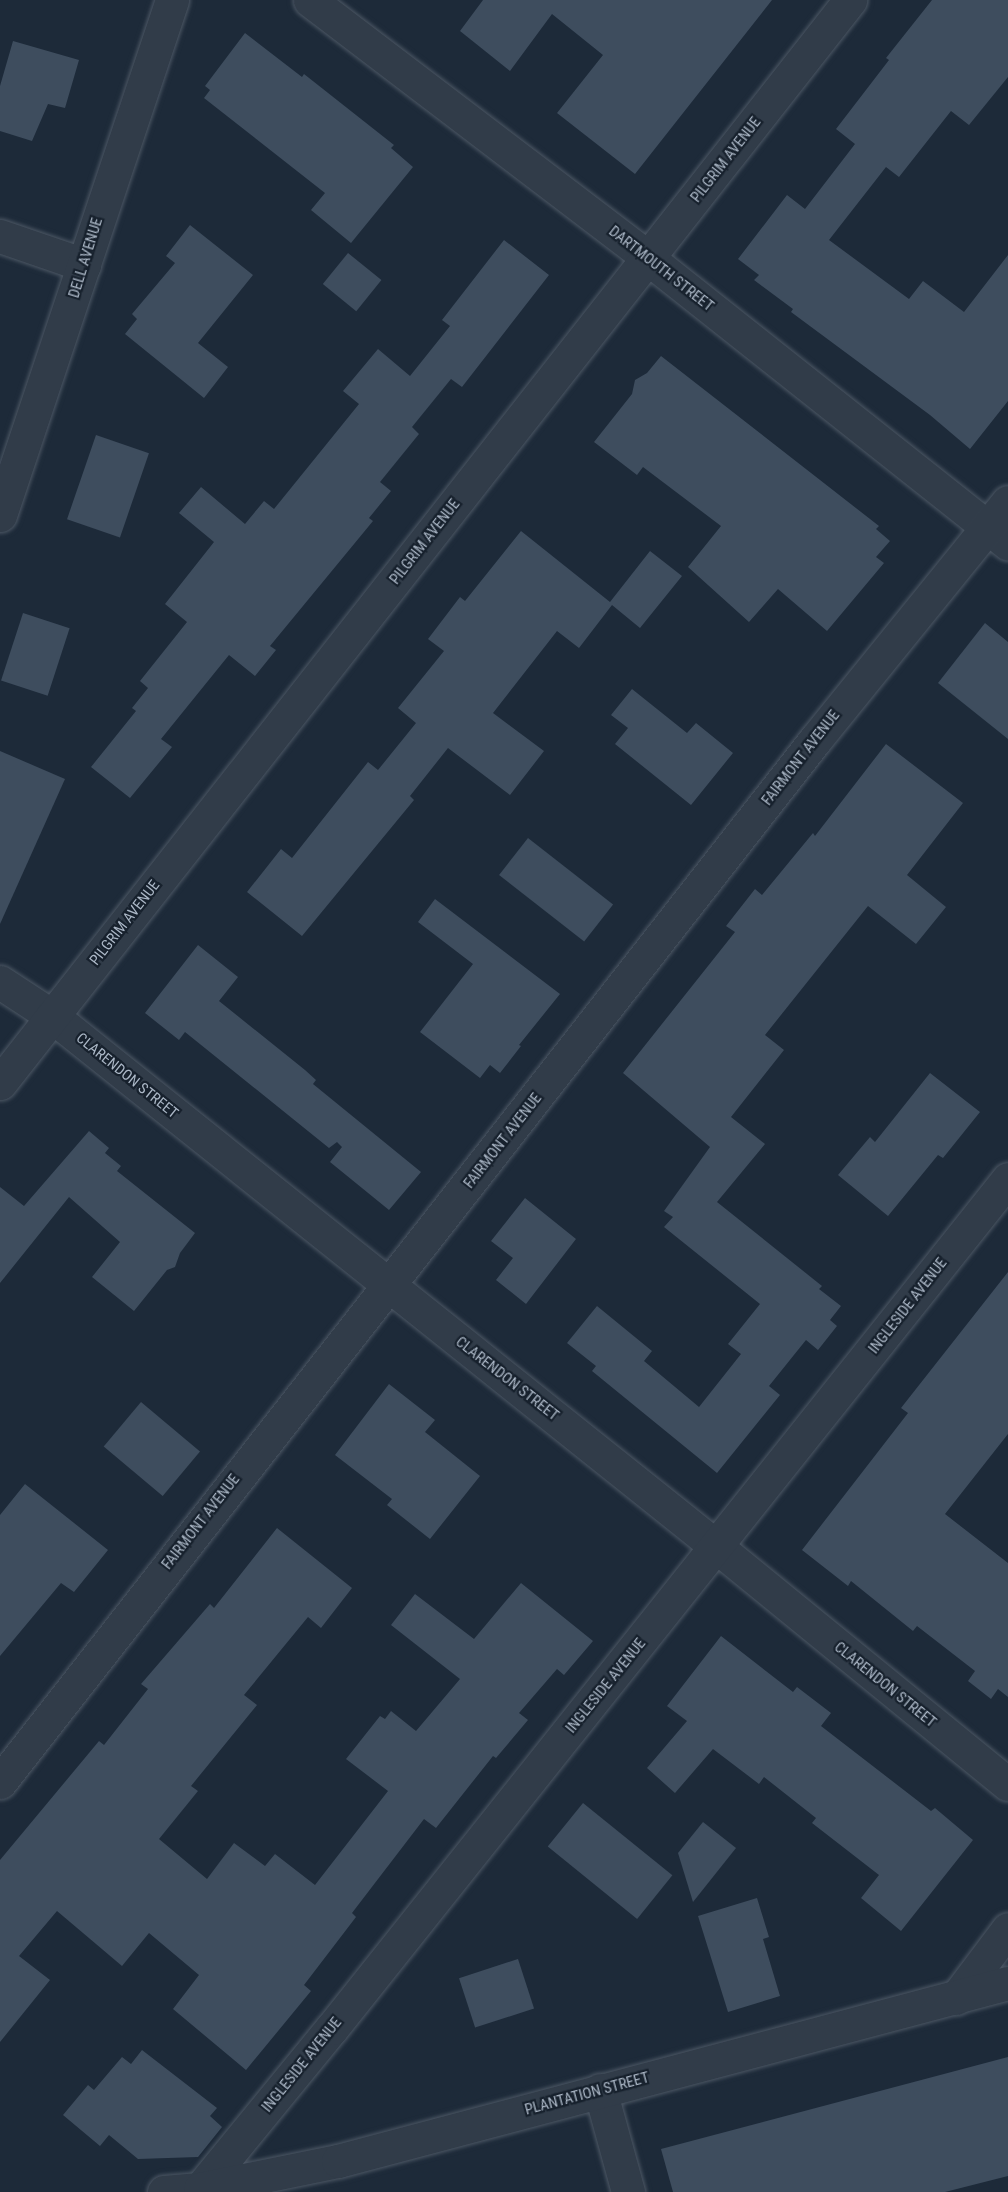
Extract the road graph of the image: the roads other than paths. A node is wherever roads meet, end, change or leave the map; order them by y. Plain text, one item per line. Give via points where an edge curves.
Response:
1 (172, 0) edge
2 (310, 0) edge
3 (850, 0) edge
4 (0, 236) edge
5 (648, 259) junction
6 (84, 265) junction
7 (1008, 502) edge
8 (0, 515) edge
9 (998, 535) edge
10 (0, 982) edge
11 (52, 1016) junction
12 (0, 1083) edge
13 (1008, 1179) edge
14 (390, 1286) junction
15 (717, 1546) junction
16 (0, 1782) edge
17 (1008, 1784) edge
18 (1008, 1929) edge
19 (1008, 1983) edge
20 (956, 1998) junction
21 (600, 2090) junction
22 (200, 2189) junction
23 (164, 2192) edge
24 (628, 2192) edge

1 - 6 street, DELL AVENUE
2 - 5 street, DARTMOUTH STREET
3 - 5 street, PILGRIM AVENUE
4 - 6 street
5 - 9 street, DARTMOUTH STREET
5 - 11 street, PILGRIM AVENUE
6 - 8 street, DELL AVENUE
7 - 9 street, FAIRMONT AVENUE
9 - 14 street, FAIRMONT AVENUE via 815,740
10 - 11 street, CLARENDON STREET
11 - 12 street, PILGRIM AVENUE
11 - 14 street, CLARENDON STREET
13 - 15 street, INGLESIDE AVENUE
14 - 15 street, CLARENDON STREET
14 - 16 street, FAIRMONT AVENUE
15 - 17 street, CLARENDON STREET
15 - 22 street, INGLESIDE AVENUE
18 - 20 street
19 - 20 street, PLANTATION STREET
20 - 21 street, PLANTATION STREET
21 - 22 street, PLANTATION STREET via 338,2161
21 - 24 street
22 - 23 street, PLANTATION STREET

